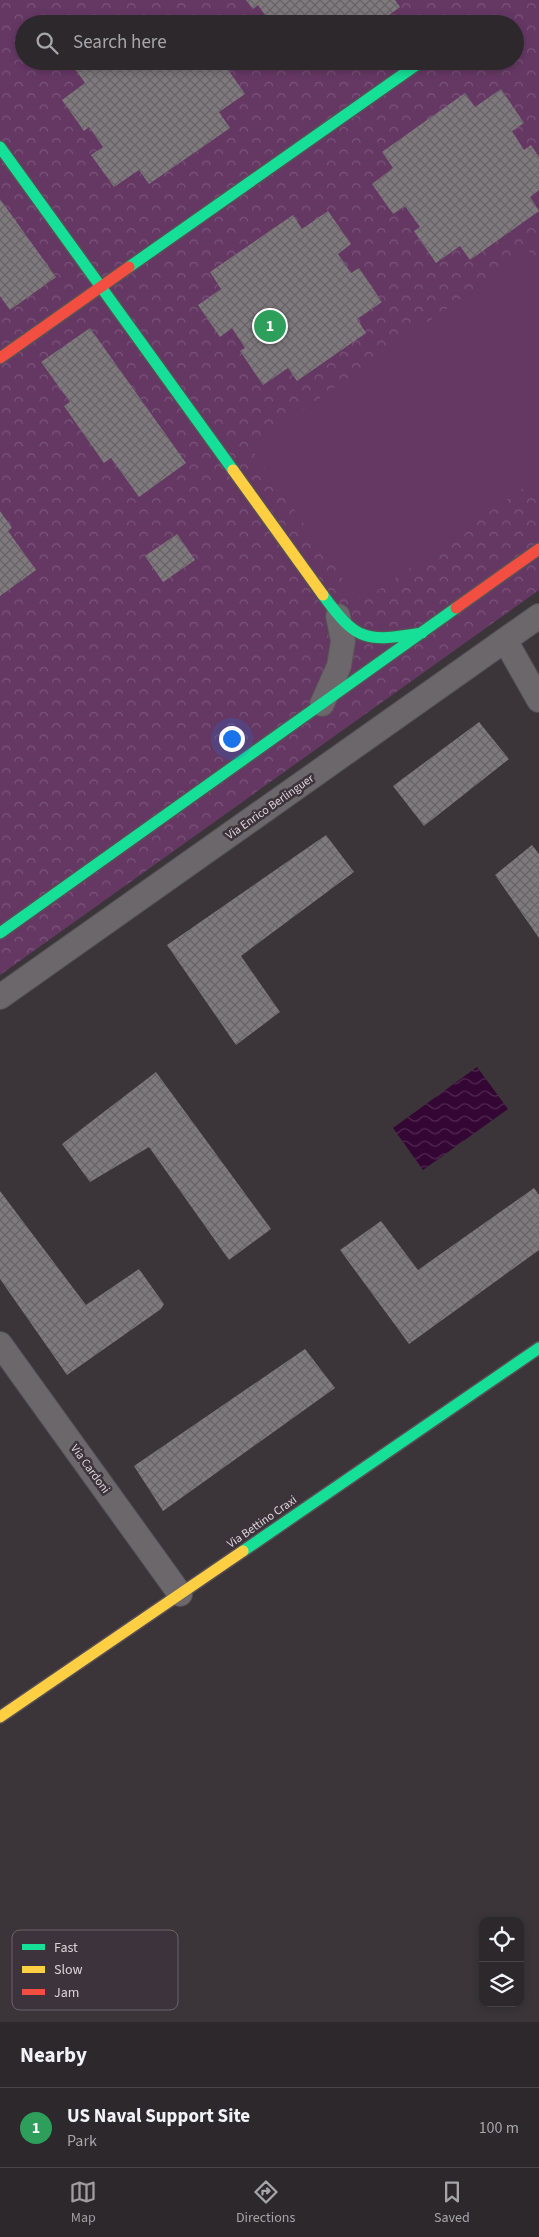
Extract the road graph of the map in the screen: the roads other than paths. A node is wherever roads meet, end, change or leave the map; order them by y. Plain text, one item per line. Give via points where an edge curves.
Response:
1 (409, 70) edge
2 (0, 148) edge
3 (101, 287) junction
4 (0, 358) edge
5 (539, 549) edge
6 (338, 616) junction
7 (539, 616) edge
8 (422, 633) junction
9 (505, 640) junction
10 (539, 700) edge
11 (322, 704) junction
12 (0, 932) edge
13 (0, 997) edge
14 (0, 1344) edge
15 (539, 1348) edge
16 (180, 1594) junction
17 (0, 1718) edge

1 - 3 street
2 - 3 street
3 - 4 street
3 - 6 street
5 - 8 street
6 - 8 street via 353,632 372,640
6 - 11 street via 342,650 339,666
7 - 9 street, Via Enrico Berlinguer
8 - 11 street
9 - 10 street
9 - 13 street, Via Enrico Berlinguer
11 - 12 street
14 - 16 street, Via Cardoni
15 - 16 street, Via Bettino Craxi
16 - 17 street, Via Bettino Craxi

